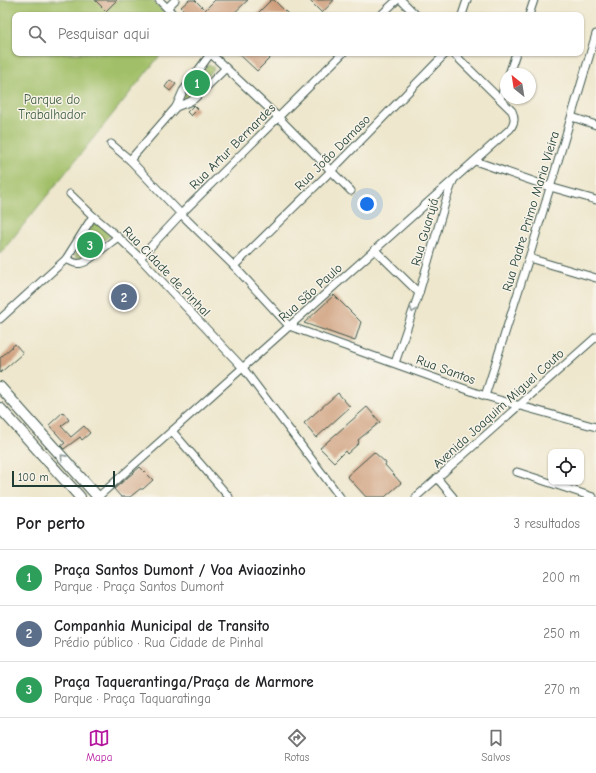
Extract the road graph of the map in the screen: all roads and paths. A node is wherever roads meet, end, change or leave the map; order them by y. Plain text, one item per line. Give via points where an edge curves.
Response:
1 (159, 0) edge
2 (175, 0) edge
3 (397, 0) edge
4 (401, 0) edge
5 (467, 0) edge
6 (534, 0) edge
7 (167, 8) junction
8 (171, 12) edge
9 (385, 12) edge
10 (413, 12) edge
11 (463, 12) edge
12 (530, 12) edge
13 (596, 34) edge
14 (594, 51) edge
15 (208, 56) edge
16 (213, 56) edge
17 (340, 56) edge
18 (443, 56) edge
19 (457, 56) edge
20 (515, 56) edge
21 (226, 68) junction
22 (511, 68) edge
23 (500, 99) edge
24 (505, 104) edge
25 (176, 107) junction
26 (572, 117) junction
27 (278, 118) junction
28 (596, 125) edge
29 (111, 144) dead end
30 (130, 160) junction
31 (475, 160) junction
32 (331, 171) junction
33 (454, 179) junction
34 (550, 187) junction
35 (351, 191) dead end
36 (70, 194) dead end
37 (596, 200) edge
38 (181, 214) junction
39 (92, 216) junction
40 (118, 237) junction
41 (375, 250) junction
42 (140, 258) junction
43 (529, 258) junction
44 (66, 259) junction
45 (234, 266) junction
46 (596, 278) edge
47 (419, 293) junction
48 (0, 319) edge
49 (289, 326) junction
50 (596, 337) edge
51 (395, 363) junction
52 (243, 368) junction
53 (0, 387) edge
54 (485, 396) junction
55 (518, 406) junction
56 (0, 408) edge
57 (596, 427) edge
58 (172, 431) junction
59 (517, 472) dead end
60 (437, 478) junction
61 (596, 495) edge
62 (80, 497) edge
63 (98, 497) edge
64 (229, 497) edge
65 (340, 497) edge
66 (416, 497) edge
67 (453, 497) edge
68 (593, 497) edge

1 - 7 street
2 - 7 street
3 - 9 street
4 - 10 street
5 - 11 street
6 - 12 street
7 - 8 street
13 - 14 street, Rua Padre Primo Maria Vieira
14 - 26 street, Rua Padre Primo Maria Vieira
15 - 25 street via 183,90
16 - 21 street
17 - 27 street, Rua Artur Bernardes
18 - 32 street, Rua João Damaso
19 - 23 street
20 - 22 street
21 - 25 street via 194,99
21 - 27 street
24 - 31 street, Rua São Paulo via 512,111 514,118 510,129
25 - 30 street
26 - 28 street
26 - 34 street, Rua Padre Primo Maria Vieira
27 - 32 street
27 - 38 street, Rua Artur Bernardes
29 - 30 street
30 - 38 street
31 - 33 street, Rua São Paulo
31 - 34 street
32 - 35 street
32 - 45 street, Rua João Damaso
33 - 41 street, Rua São Paulo
33 - 47 street, Rua Guarujá
34 - 37 street
34 - 43 street, Rua Padre Primo Maria Vieira
36 - 39 street, Rua Cidade de Pinhal
38 - 42 street, Rua Artur Bernardes
38 - 45 street
39 - 40 street, Rua Cidade de Pinhal
39 - 44 street
40 - 42 street, Rua Cidade de Pinhal
40 - 44 street via 82,264
41 - 47 street, Rua Guarujá
41 - 49 street, Rua São Paulo
42 - 52 street, Rua Cidade de Pinhal
43 - 46 street
43 - 54 street, Rua Padre Primo Maria Vieira
44 - 48 street
45 - 49 street
47 -> 51 street, Rua Guarujá
49 - 51 street, Rua Santos
49 - 52 street, Rua São Paulo
50 - 55 street, Avenida Joaquim Miguel Couto
51 - 54 street, Rua Santos
52 - 58 street, Rua São Paulo
52 - 65 street, Rua Cidade de Pinhal
63 -> 53 main road
54 - 55 street, Rua Santos
55 - 57 street, Rua Santos
55 - 60 street, Avenida Joaquim Miguel Couto
56 - 62 main road
58 - 63 street, Rua São Paulo
58 - 64 street
59 - 68 street
60 - 66 street, Avenida Joaquim Miguel Couto
60 - 67 street
61 - 68 street

